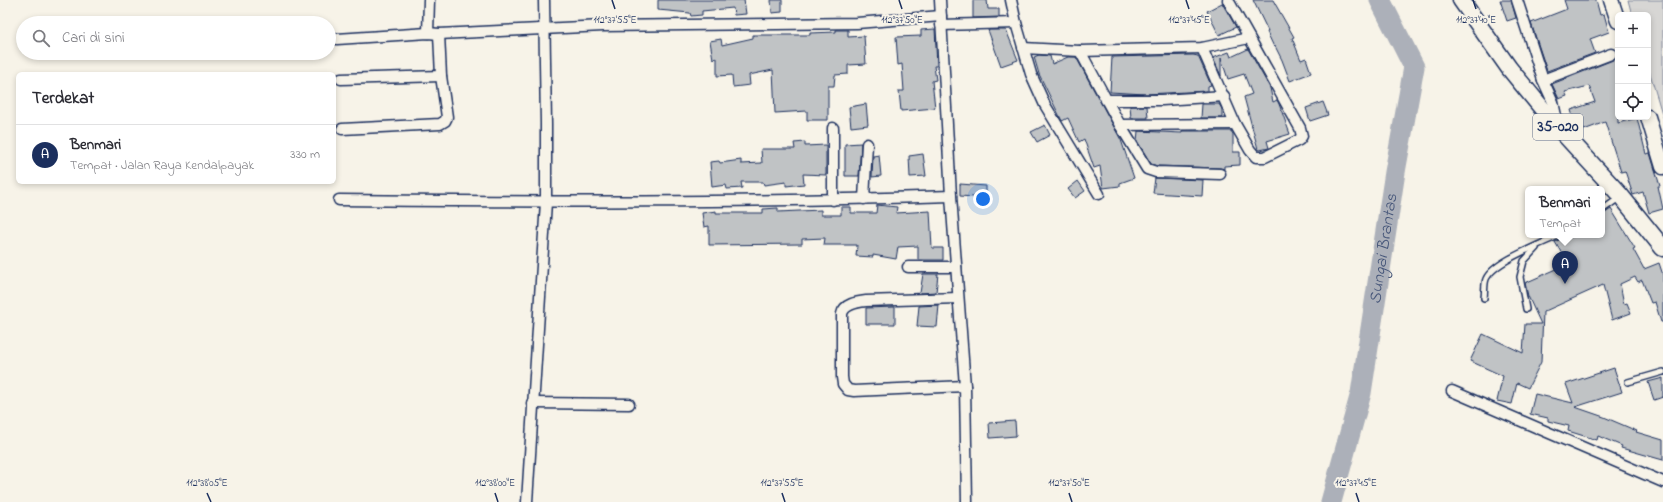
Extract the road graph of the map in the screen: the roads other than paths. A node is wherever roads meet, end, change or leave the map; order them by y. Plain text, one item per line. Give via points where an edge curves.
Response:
1 (429, 0) edge
2 (544, 0) edge
3 (940, 0) edge
4 (1011, 0) edge
5 (1228, 0) edge
6 (1461, 0) edge
7 (1517, 0) edge
8 (1611, 0) edge
9 (1615, 12) edge
10 (941, 20) junction
11 (1016, 23) junction
12 (545, 28) junction
13 (428, 33) junction
14 (439, 34) junction
15 (1249, 38) junction
16 (337, 39) dead end
17 (1023, 48) junction
18 (1202, 48) junction
19 (1080, 51) junction
20 (1611, 54) dead end
21 (441, 76) junction
22 (341, 79) dead end
23 (1543, 80) junction
24 (1224, 96) junction
25 (1106, 100) junction
26 (1649, 120) edge
27 (1554, 123) junction
28 (1235, 124) junction
29 (1120, 125) junction
30 (833, 128) dead end
31 (342, 129) dead end
32 (867, 144) dead end
33 (1663, 167) edge
34 (1220, 174) dead end
35 (1099, 194) dead end
36 (951, 196) junction
37 (1622, 196) junction
38 (864, 199) junction
39 (339, 200) dead end
40 (833, 200) junction
41 (546, 202) junction
42 (1605, 208) edge
43 (1554, 238) edge
44 (1662, 246) edge
45 (1536, 247) junction
46 (908, 267) dead end
47 (956, 267) junction
48 (958, 298) junction
49 (1484, 298) dead end
50 (1526, 310) dead end
51 (1663, 372) edge
52 (1628, 382) dead end
53 (965, 386) junction
54 (1452, 391) dead end
55 (532, 403) junction
56 (629, 404) dead end
57 (1663, 482) edge
58 (527, 502) edge
59 (967, 502) edge

1 - 13 street
2 - 12 street
3 - 10 street
4 - 11 street
5 - 15 street
6 - 27 main road, 35-020 via 1509,68
7 - 23 street
8 - 9 main road
10 - 11 street
10 - 12 street
10 - 36 street
11 - 17 street
12 - 14 street
12 - 41 street
13 - 14 street
13 - 16 street
14 - 21 street
15 - 18 street
15 - 28 street via 1300,128 1302,136 1265,157 1256,157
17 - 19 street
17 - 35 street via 1031,74 1045,104
18 - 19 street
18 - 24 street
19 - 25 street
20 - 23 street
21 - 22 street
21 - 31 street via 447,117 440,124
23 - 27 street via 1556,110
24 - 25 street
24 - 28 street
25 - 29 street
26 - 33 main road
27 - 37 main road, 35-020
28 - 29 street
29 - 34 street via 1147,169 1151,171
30 - 40 street
32 - 38 street
36 - 38 street
36 - 47 street
37 - 42 lane
37 - 44 main road, 35-020
38 - 40 street
39 - 41 street
40 - 41 street
41 - 55 street
43 - 45 lane
45 - 49 lane via 1514,256 1494,269 1486,280
45 - 50 lane via 1524,262 1520,277
46 - 47 street
47 - 48 street
48 - 53 street
48 - 53 street via 866,301 846,307 842,314 842,378 848,390 854,391
51 - 52 lane
53 - 59 street
54 - 57 street
55 - 56 street
55 - 58 street

